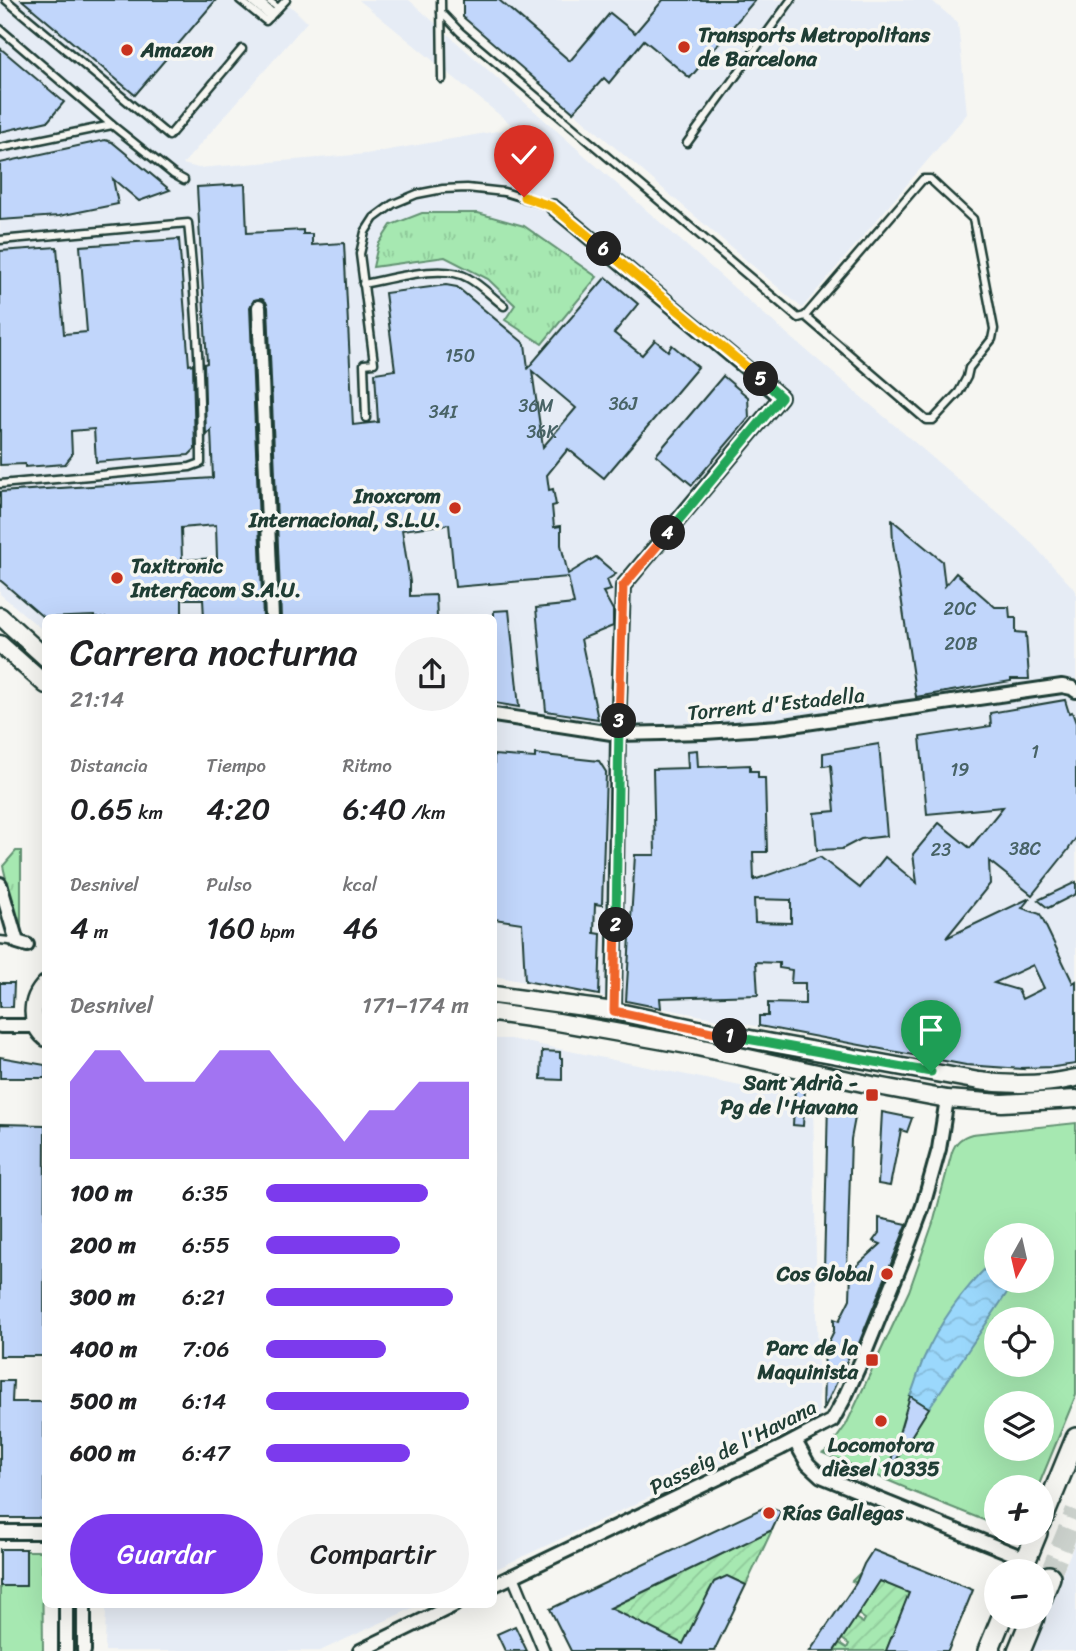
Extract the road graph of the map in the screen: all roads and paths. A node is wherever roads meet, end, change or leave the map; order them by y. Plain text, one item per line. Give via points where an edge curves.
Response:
1 (6, 0) edge
2 (240, 0) edge
3 (250, 0) edge
4 (258, 0) edge
5 (268, 0) edge
6 (286, 0) edge
7 (440, 0) edge
8 (791, 0) edge
9 (441, 12) junction
10 (274, 13) junction
11 (0, 29) edge
12 (242, 49) dead end
13 (442, 79) dead end
14 (113, 125) junction
15 (687, 143) dead end
16 (0, 148) edge
17 (184, 180) dead end
18 (553, 207) joint
19 (0, 240) edge
20 (363, 284) junction
21 (504, 306) dead end
22 (259, 307) dead end
23 (805, 316) junction
24 (366, 418) dead end
25 (0, 484) edge
26 (272, 614) edge
27 (0, 616) edge
28 (0, 644) edge
29 (42, 654) edge
30 (42, 680) edge
31 (1076, 691) edge
32 (497, 715) edge
33 (618, 734) junction
34 (0, 884) edge
35 (0, 940) edge
36 (22, 943) joint
37 (42, 988) edge
38 (497, 995) edge
39 (614, 1011) junction
40 (497, 1013) edge
41 (0, 1026) edge
42 (41, 1032) edge
43 (950, 1077) junction
44 (1076, 1078) edge
45 (947, 1099) junction
46 (1076, 1099) edge
47 (1076, 1438) edge
48 (795, 1441) junction
49 (1054, 1491) edge
50 (0, 1532) edge
51 (42, 1532) edge
52 (1009, 1559) edge
53 (513, 1576) junction
54 (497, 1584) edge
55 (66, 1608) edge
56 (84, 1608) edge
57 (448, 1608) edge
58 (997, 1629) edge
59 (1028, 1629) edge
60 (66, 1651) edge
61 (84, 1651) edge
62 (360, 1651) edge
63 (544, 1651) edge
64 (988, 1651) edge
65 (1019, 1651) edge

1 - 12 lane via 169,136
2 - 10 lane via 266,22
3 - 10 lane
4 - 10 lane
5 - 10 lane
6 - 10 lane
7 - 9 lane
8 - 15 lane
9 - 13 lane
9 - 23 lane via 794,316
11 - 14 lane
14 - 16 lane
14 - 17 lane
18 - 20 lane via 504,192 467,188 417,194 373,218 360,254
18 - 33 street via 781,397 623,586
19 - 25 lane via 188,223 201,463
20 - 21 lane via 450,273 467,276
20 - 24 lane via 373,363 363,364
22 - 26 street
23 - 23 lane via 923,179 930,179 973,219 994,329 959,392 933,420 926,420
27 - 29 street
28 - 30 street
31 - 33 street, Torrent d'Estadella via 1062,685 778,727
32 - 33 street, Torrent d'Estadella
33 - 39 street
34 - 36 street
35 - 36 lane
37 - 42 street via 33,1009
38 - 39 street
39 - 43 street
40 - 45 street via 693,1046
41 - 42 street
43 - 44 street via 1011,1084
43 - 45 street
45 - 46 street via 1002,1103
45 - 48 street, Passeig de l'Havana via 923,1206 864,1355 832,1421
47 - 49 main road
48 - 52 street via 821,1476
48 - 53 street, Passeig de l'Havana
50 - 51 street
53 - 54 street, Passeig de l'Havana
53 - 63 street
55 - 60 street
56 - 61 street
57 - 62 street
58 - 64 main road
59 - 65 highway

